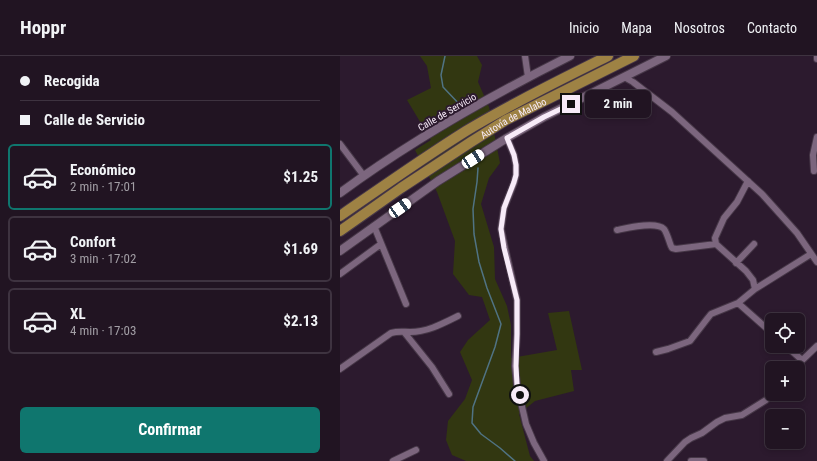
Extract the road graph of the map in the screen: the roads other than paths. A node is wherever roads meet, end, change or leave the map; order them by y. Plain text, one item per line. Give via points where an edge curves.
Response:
1 (525, 56) edge
2 (569, 56) edge
3 (608, 56) edge
4 (634, 56) edge
5 (666, 56) edge
6 (817, 56) edge
7 (817, 60) edge
8 (627, 75) junction
9 (528, 77) junction
10 (817, 137) edge
11 (507, 138) junction
12 (340, 144) edge
13 (814, 171) dead end
14 (364, 176) junction
15 (748, 181) junction
16 (340, 194) edge
17 (340, 216) edge
18 (374, 226) junction
19 (617, 230) dead end
20 (340, 231) edge
21 (381, 244) junction
22 (716, 244) junction
23 (754, 244) dead end
24 (340, 251) edge
25 (811, 254) junction
26 (817, 262) edge
27 (736, 263) junction
28 (340, 274) edge
29 (755, 288) junction
30 (738, 303) junction
31 (406, 304) dead end
32 (458, 316) dead end
33 (765, 327) edge
34 (404, 332) junction
35 (817, 346) edge
36 (656, 352) dead end
37 (794, 353) edge
38 (802, 360) joint
39 (340, 369) edge
40 (449, 394) dead end
41 (765, 401) edge
42 (416, 450) dead end
43 (393, 461) edge
44 (544, 461) edge
45 (667, 461) edge
46 (691, 461) edge
47 (704, 461) edge

1 - 9 street
2 - 9 street, Calle de Servicio
3 - 17 highway, Autovía de Malabo via 538,90 466,131
4 - 20 highway, Autovía de Malabo via 506,120
5 - 8 street
6 - 7 street
8 - 11 street
8 - 15 street
9 - 14 street, Calle de Servicio via 440,127
10 - 13 street via 813,155
11 - 18 street via 438,181
11 - 44 street via 514,155 516,175 504,208 501,229 517,300 517,385 526,424
12 - 14 street
14 - 16 street, Calle de Servicio
15 - 22 street via 724,218 715,238
15 - 25 street via 797,233
18 - 21 street
18 - 24 street
19 - 22 street via 660,226 665,230 672,248 676,249
21 - 28 street
21 - 31 street
22 - 27 street
23 - 27 street
25 - 26 street
25 - 29 street
27 - 29 street via 753,280
29 - 30 street
30 - 33 street
30 - 36 street via 711,314 690,341
32 - 34 street via 426,330
34 - 39 street via 391,333
34 - 40 street via 432,367
35 - 38 street
37 - 38 street
41 - 45 street via 742,414 717,422 691,438
42 - 43 street
46 - 47 street

